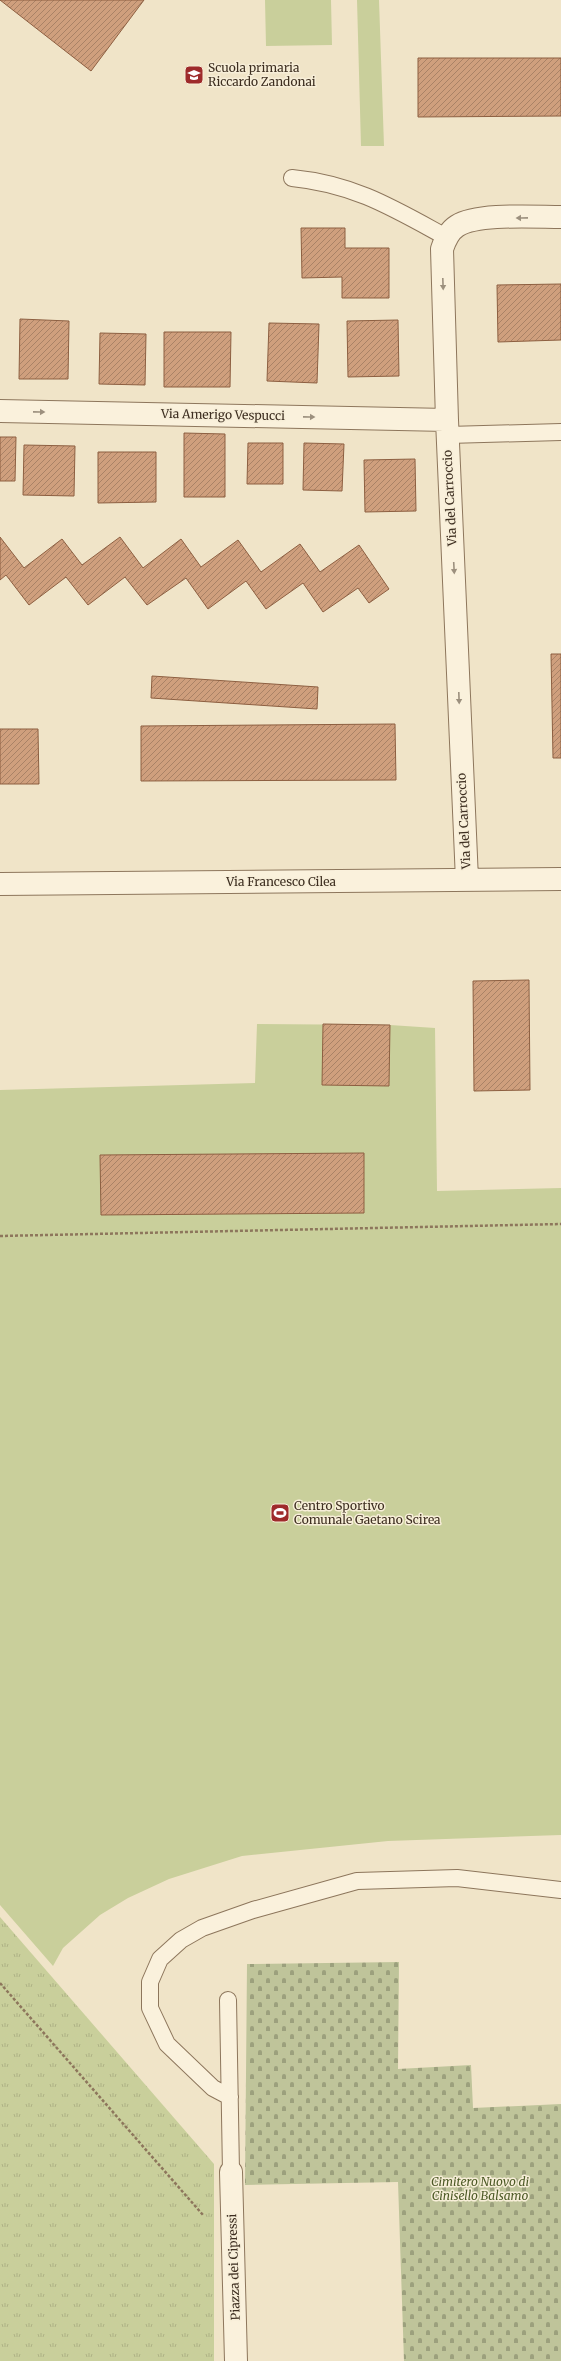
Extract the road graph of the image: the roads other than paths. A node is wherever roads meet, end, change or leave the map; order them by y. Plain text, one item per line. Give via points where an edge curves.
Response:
1 (292, 178) dead end
2 (561, 217) edge
3 (446, 237) junction
4 (0, 411) edge
5 (447, 427) junction
6 (561, 432) edge
7 (561, 879) edge
8 (467, 880) junction
9 (0, 884) edge
10 (561, 1890) edge
11 (228, 2000) dead end
12 (230, 2097) junction
13 (231, 2172) joint
14 (236, 2361) edge

1 - 3 lane via 322,181 351,189 384,203
2 -> 3 street via 473,219 456,226
3 -> 5 street, Via del Carroccio via 442,249
4 -> 5 street, Via Amerigo Vespucci
5 - 6 lane
5 -> 8 street, Via del Carroccio
7 - 8 street, Via Francesco Cilea
8 - 9 street, Via Francesco Cilea
10 - 12 lane via 457,1878 357,1881 253,1910 202,1928 181,1940 160,1959 150,1982 150,2008 167,2044 213,2088
11 - 12 lane
12 - 13 lane
13 - 14 street, Piazza dei Cipressi

